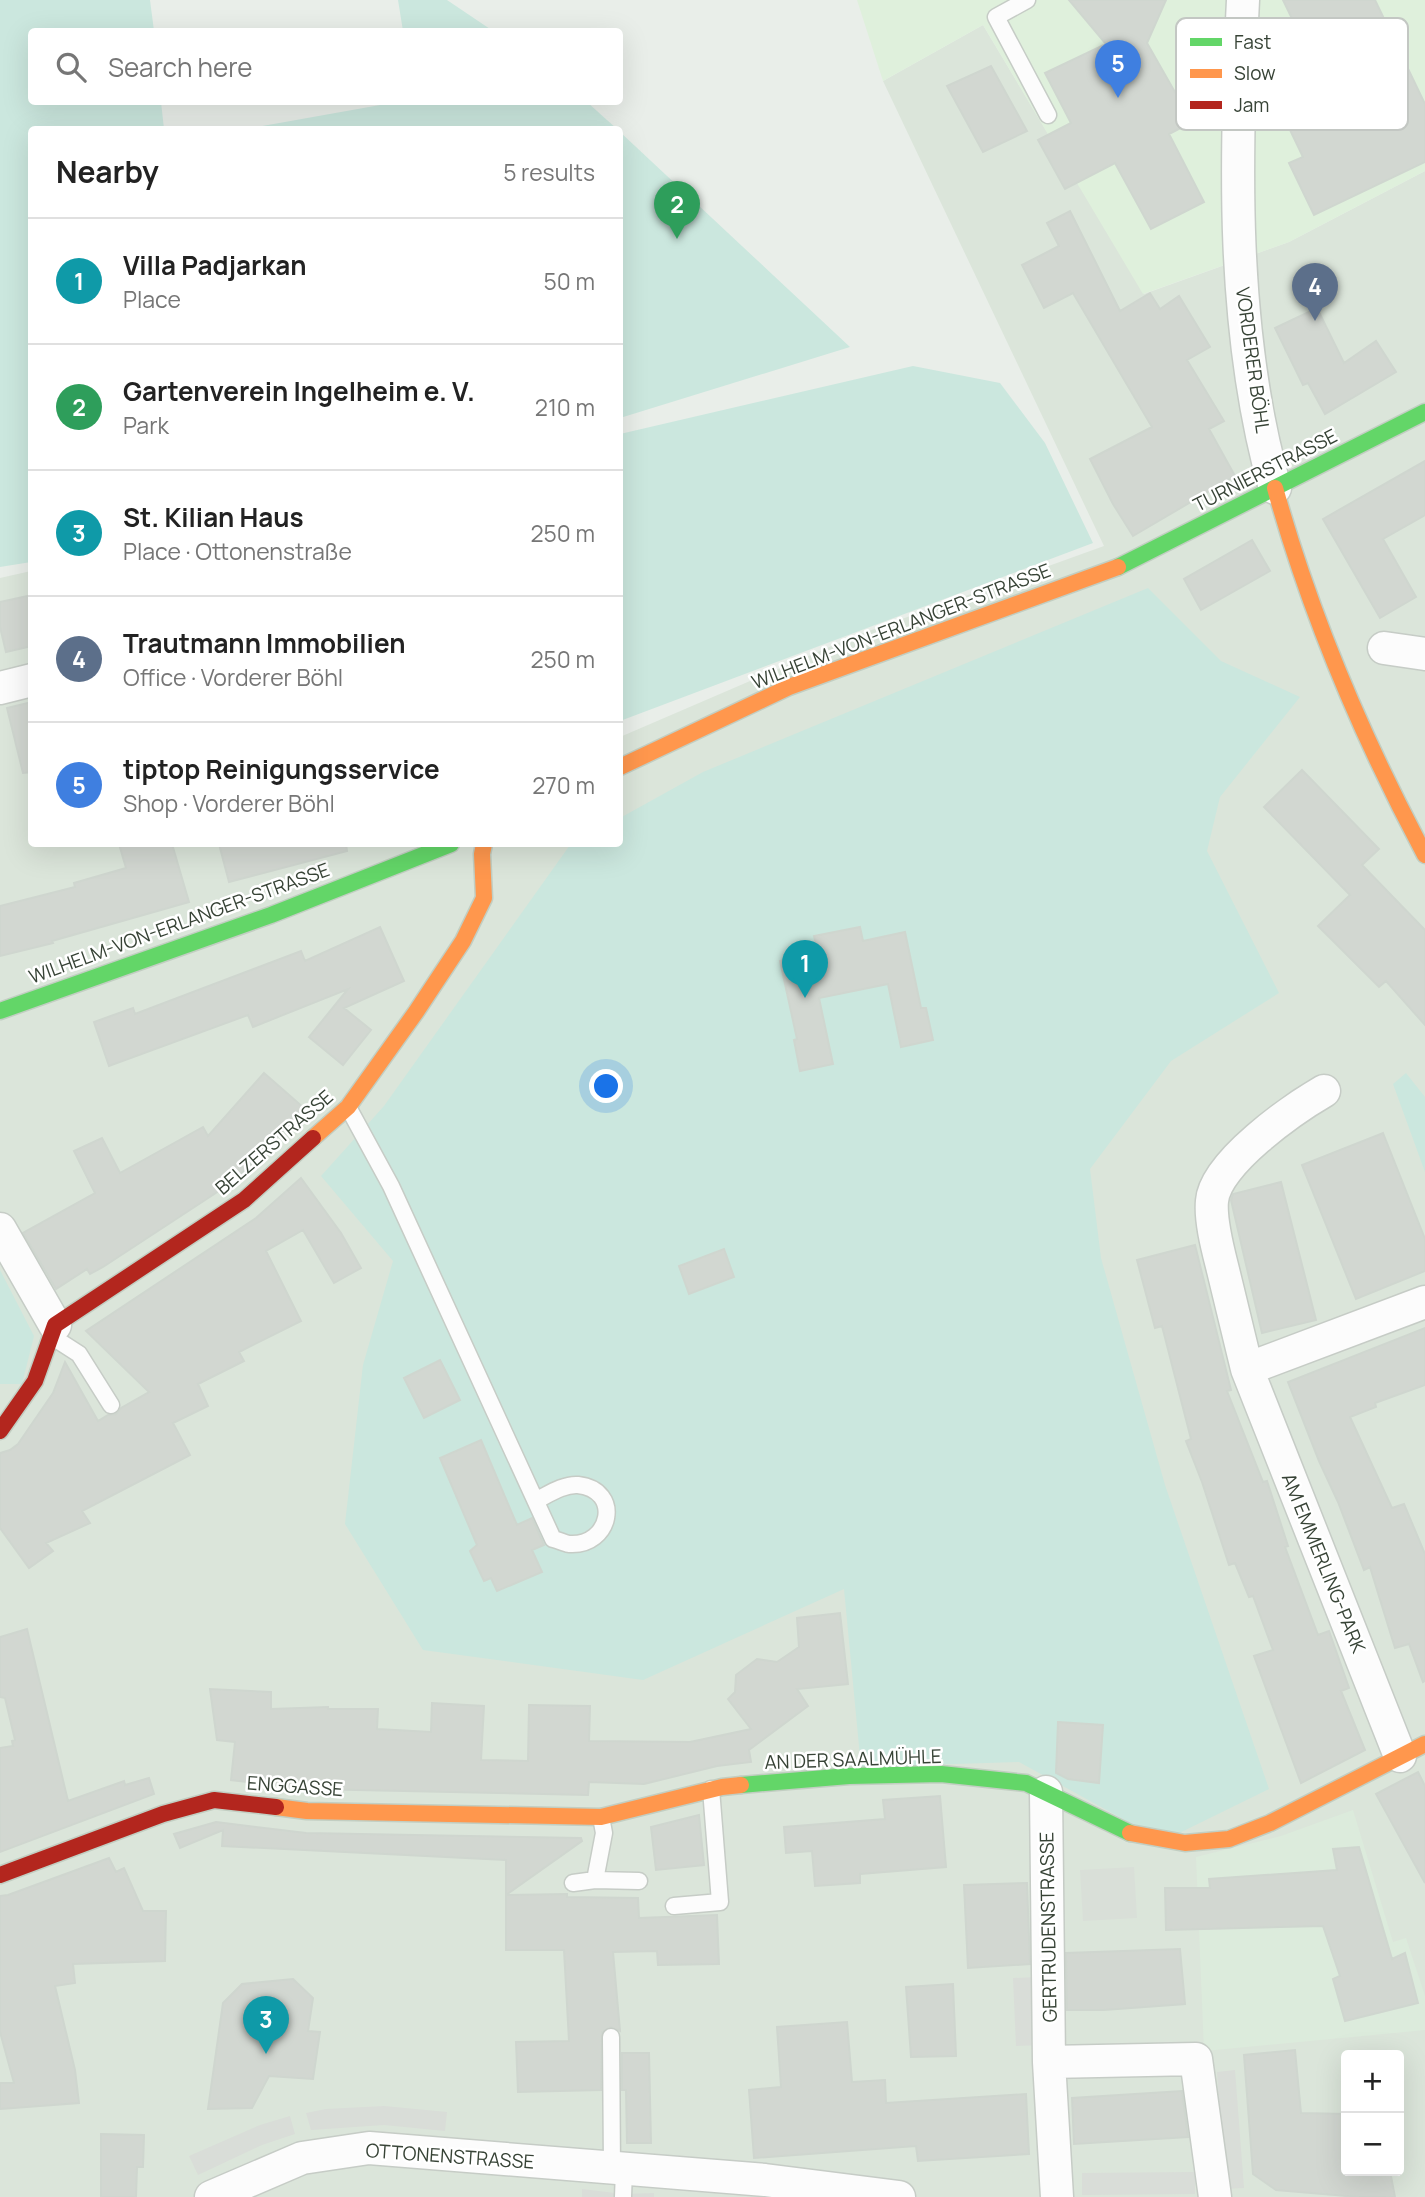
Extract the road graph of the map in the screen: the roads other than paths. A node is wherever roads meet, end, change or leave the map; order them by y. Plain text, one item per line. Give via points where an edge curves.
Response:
1 (1027, 0) edge
2 (1243, 0) edge
3 (1242, 18) edge
4 (1048, 114) dead end
5 (1239, 130) edge
6 (1425, 412) edge
7 (1275, 488) junction
8 (1124, 565) joint
9 (1384, 648) dead end
10 (1425, 654) edge
11 (28, 681) edge
12 (0, 688) edge
13 (623, 766) edge
14 (1415, 814) edge
15 (443, 847) edge
16 (483, 847) edge
17 (1425, 855) edge
18 (0, 1011) edge
19 (1324, 1091) dead end
20 (348, 1107) junction
21 (0, 1229) edge
22 (1425, 1302) edge
23 (53, 1330) junction
24 (1247, 1369) junction
25 (111, 1405) dead end
26 (0, 1431) edge
27 (537, 1500) junction
28 (1413, 1750) edge
29 (711, 1789) junction
30 (1046, 1792) junction
31 (634, 1807) joint
32 (601, 1817) junction
33 (0, 1875) edge
34 (595, 1880) junction
35 (639, 1881) dead end
36 (573, 1883) dead end
37 (674, 1906) dead end
38 (611, 2037) dead end
39 (1049, 2062) junction
40 (620, 2179) edge
41 (211, 2197) edge
42 (899, 2197) edge
43 (1056, 2197) edge
44 (1215, 2197) edge

1 - 4 lane via 996,17
2 - 3 street, VORDERER BÖHL
5 - 7 street, VORDERER BÖHL via 1237,183 1250,363
6 - 7 street, TURNIERSTRASSE
7 - 8 street, TURNIERSTRASSE
7 - 14 street, VORDERER BÖHL via 1291,547 1361,731
8 - 13 street, WILHELM-VON-ERLANGER-STRASSE via 789,687
9 - 10 street
11 - 12 street
14 - 17 street, VORDERER BÖHL
15 - 18 street, WILHELM-VON-ERLANGER-STRASSE via 271,915
16 - 20 street, BELZERSTRASSE via 484,898 463,941
19 - 24 street, AM EMMERLING-PARK via 1253,1142 1225,1170 1211,1200 1216,1243
20 - 23 street, BELZERSTRASSE via 244,1200
20 - 27 lane via 391,1186
21 - 23 street
22 - 24 street
23 - 25 lane via 79,1354
23 - 26 street via 35,1381
24 - 28 street, AM EMMERLING-PARK
27 - 27 lane via 553,1539 570,1544 587,1541 603,1529 608,1515 597,1492 577,1485
28 - 30 street, AN DER SAALMÜHLE via 1270,1824 1229,1839 1185,1843 1129,1833
29 - 30 street, AN DER SAALMÜHLE via 849,1776 941,1774 1026,1783
29 - 31 street, AN DER SAALMÜHLE
29 - 37 lane via 720,1902
30 - 39 street, GERTRUDENSTRASSE
31 - 32 street, ENGGASSE
32 - 33 street, ENGGASSE via 307,1811 214,1800 163,1814
32 - 34 lane via 604,1833
34 - 35 lane
34 - 36 lane
38 - 40 lane
39 - 43 street, GERTRUDENSTRASSE
39 - 44 street via 1196,2059
40 - 41 street, OTTONENSTRASSE via 369,2148 303,2158
40 - 42 street, OTTONENSTRASSE via 765,2180

